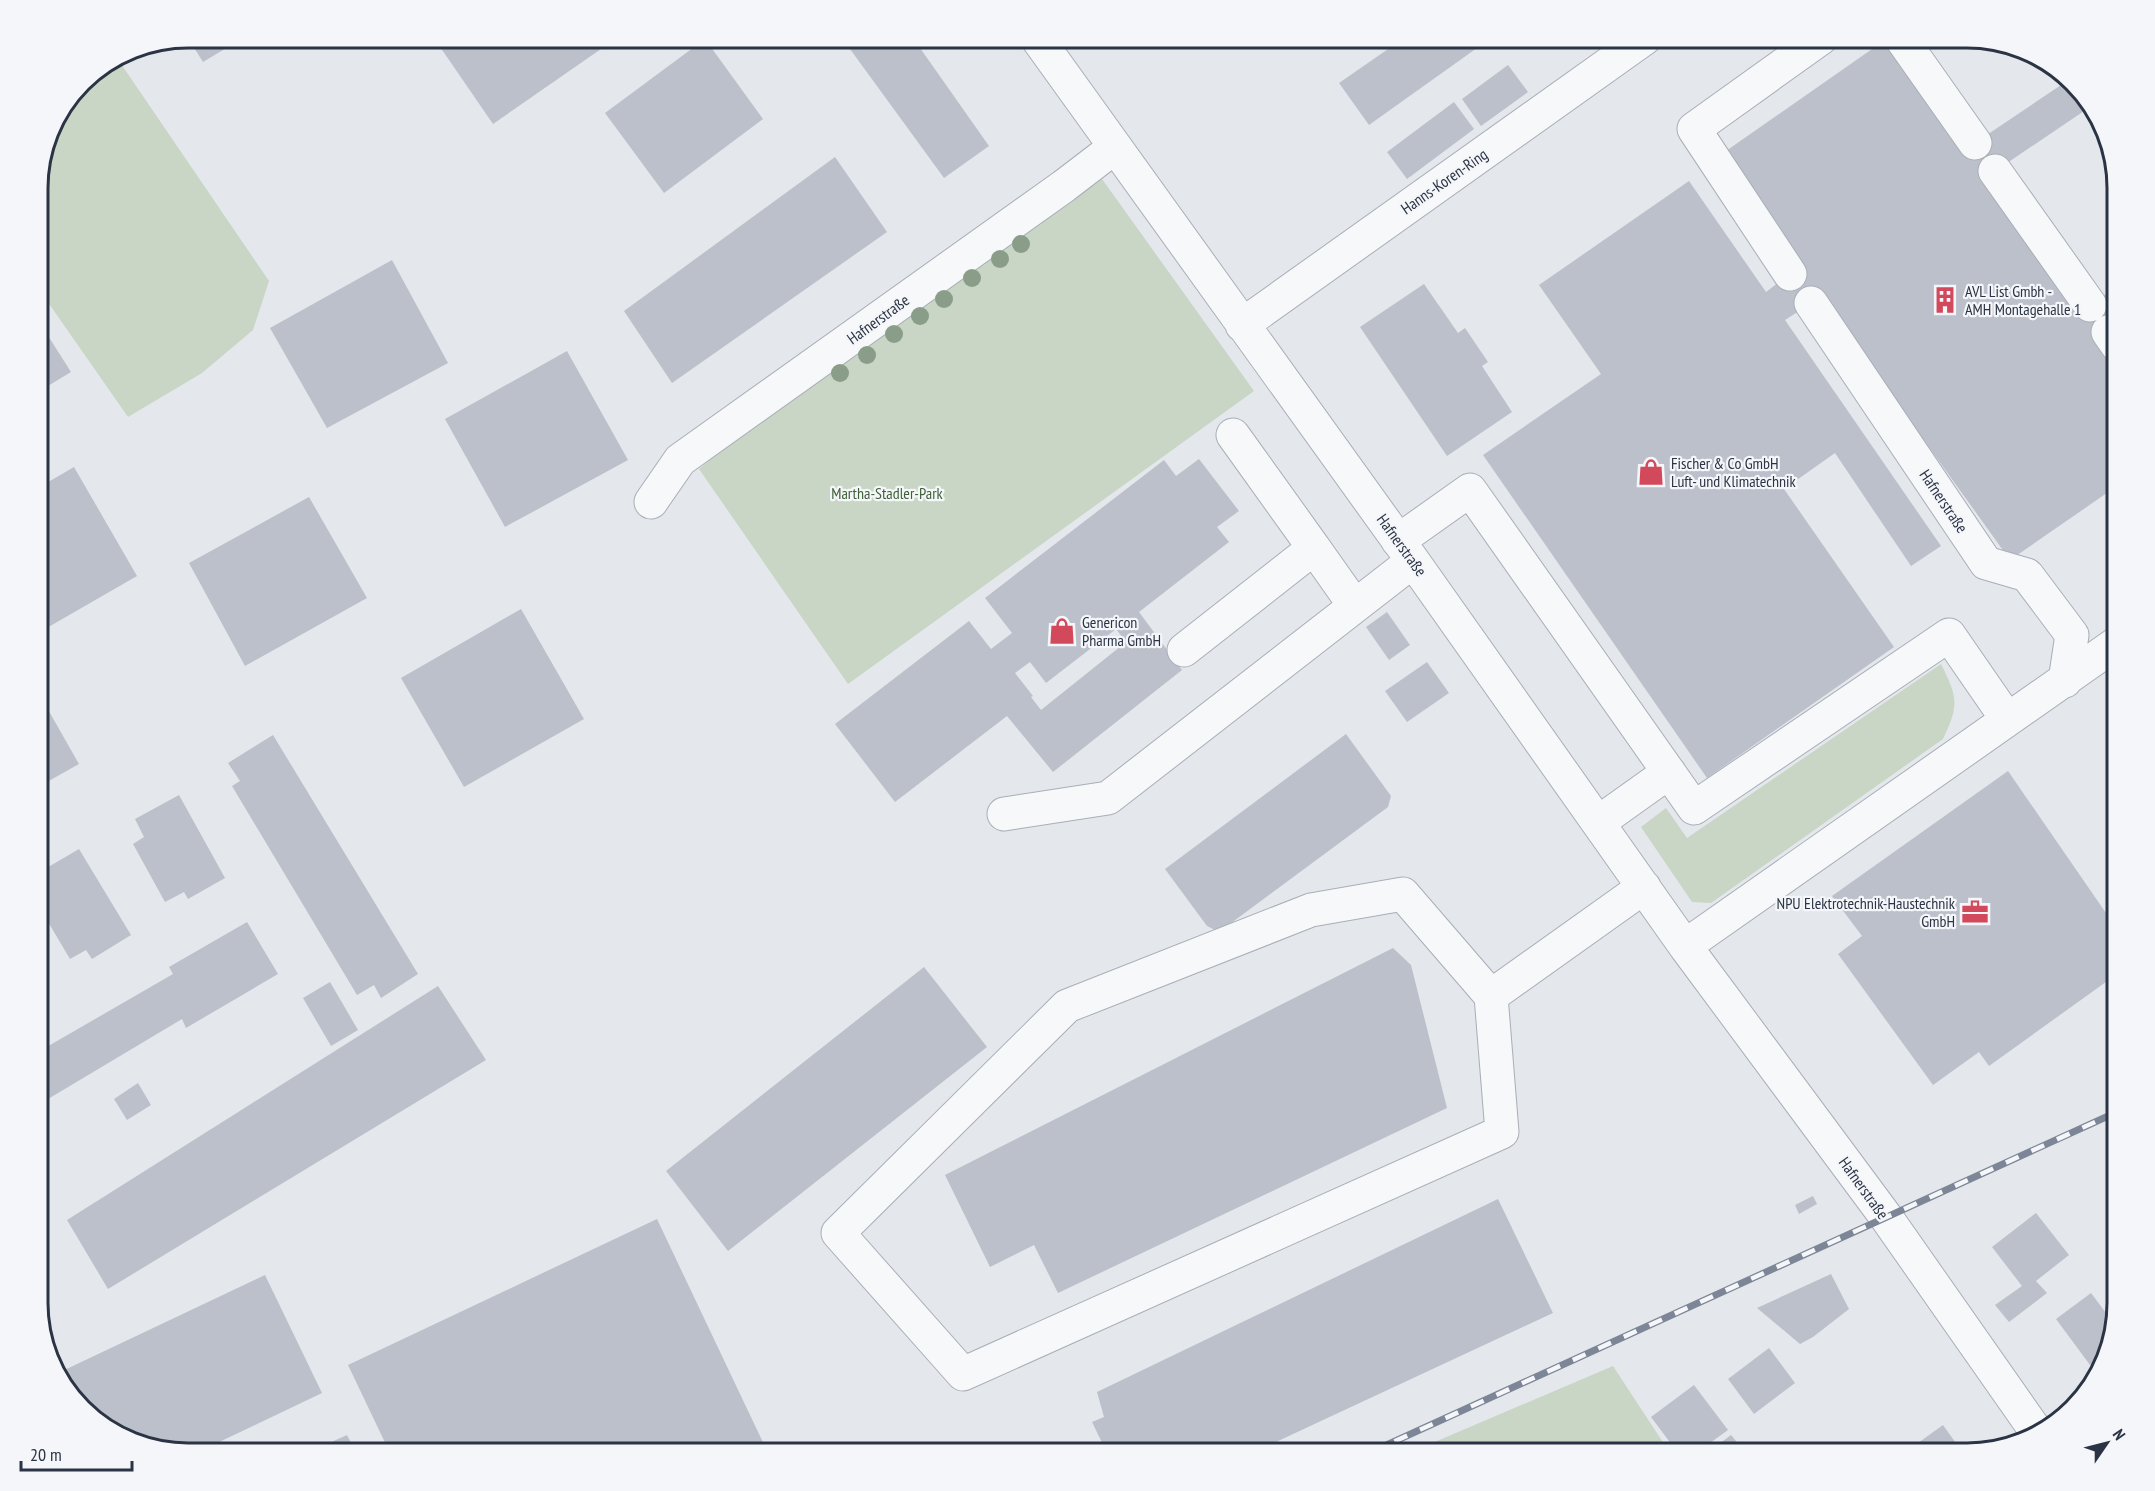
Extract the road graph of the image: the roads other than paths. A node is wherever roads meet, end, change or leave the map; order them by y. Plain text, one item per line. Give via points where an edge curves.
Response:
1 (1044, 48) edge
2 (1631, 48) edge
3 (1807, 48) edge
4 (1908, 48) edge
5 (1975, 143) dead end
6 (1115, 147) junction
7 (1995, 171) dead end
8 (1790, 274) dead end
9 (1811, 303) dead end
10 (2090, 305) dead end
11 (1242, 325) junction
12 (1233, 435) dead end
13 (651, 502) dead end
14 (1314, 548) junction
15 (1406, 551) junction
16 (1355, 606) junction
17 (1184, 650) dead end
18 (2107, 651) edge
19 (2065, 681) junction
20 (2007, 719) junction
21 (1669, 772) junction
22 (1004, 814) dead end
23 (1599, 822) junction
24 (1644, 887) junction
25 (1685, 946) junction
26 (1491, 996) junction
27 (2033, 1427) edge

1 - 6 street, Hafnerstraße
2 - 11 street, Hanns-Koren-Ring
3 - 8 street via 1694,129
4 - 5 street
6 - 11 street, Hafnerstraße
6 - 13 street, Hafnerstraße via 680,460
7 - 10 street
9 - 19 street, Hafnerstraße via 1986,563 2027,575 2072,635
11 - 15 street, Hafnerstraße
12 - 14 street
14 - 16 street
14 - 17 street
15 - 16 street
15 - 21 street via 1470,490
15 - 23 street, Hafnerstraße
16 - 22 street via 1108,798
18 - 19 street
19 - 20 street
20 - 21 street via 1949,635 1694,808
20 - 25 street
21 - 23 street
23 - 24 street, Hafnerstraße
24 - 25 street, Hafnerstraße
24 - 26 street
25 - 27 street, Hafnerstraße via 1886,1217
26 - 26 street via 1403,894 1311,910 1068,1006 838,1233 963,1374 1502,1132

